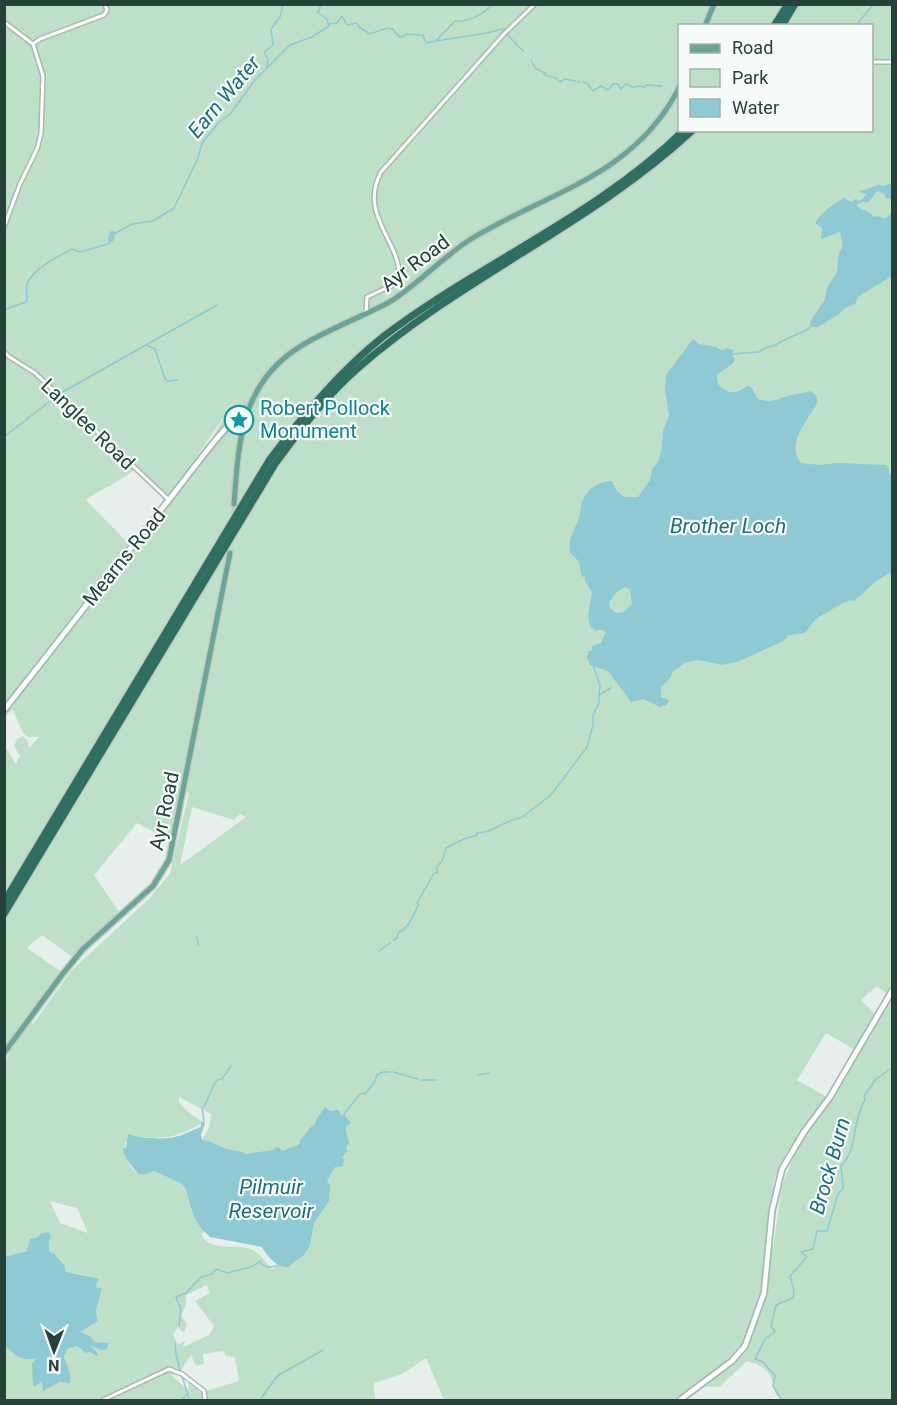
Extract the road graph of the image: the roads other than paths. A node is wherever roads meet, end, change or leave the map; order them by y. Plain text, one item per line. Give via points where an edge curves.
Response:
1 (105, 4) edge
2 (535, 4) edge
3 (714, 4) edge
4 (788, 4) edge
5 (795, 4) edge
6 (4, 22) edge
7 (706, 24) edge
8 (775, 24) edge
9 (783, 24) edge
10 (33, 44) junction
11 (873, 62) edge
12 (892, 62) edge
13 (678, 90) edge
14 (682, 132) edge
15 (691, 132) edge
16 (4, 227) edge
17 (366, 314) junction
18 (4, 351) edge
19 (248, 408) junction
20 (169, 500) junction
21 (234, 504) tunnel mouth
22 (230, 553) dead end
23 (4, 710) edge
24 (4, 902) edge
25 (4, 914) edge
26 (892, 990) edge
27 (4, 1053) edge
28 (103, 1401) edge
29 (205, 1401) edge
30 (680, 1401) edge

1 - 10 street via 104,15
2 - 17 street via 388,162 376,182 376,210 395,256 399,278 367,297
3 - 7 main road
4 - 8 highway
5 - 9 highway
6 - 10 street
10 - 16 street via 43,76 41,134
11 - 12 street
13 - 17 main road, Ayr Road via 655,126 617,161 471,239 407,290
14 - 24 highway via 614,188 384,337 318,398 270,459
15 - 25 highway via 607,200 422,318 356,369 322,402 275,464
17 - 19 main road, Ayr Road via 292,351 263,381
18 - 20 street, Langlee Road via 35,373
19 - 20 main road, Mearns Road via 241,411
19 - 21 main road, Ayr Road via 239,444
20 - 23 main road, Mearns Road
22 - 27 main road, Ayr Road via 169,860 153,886 83,949
26 - 30 main road via 830,1097 782,1169 772,1211 768,1275 745,1346 732,1361
28 - 29 street via 169,1369 204,1391

